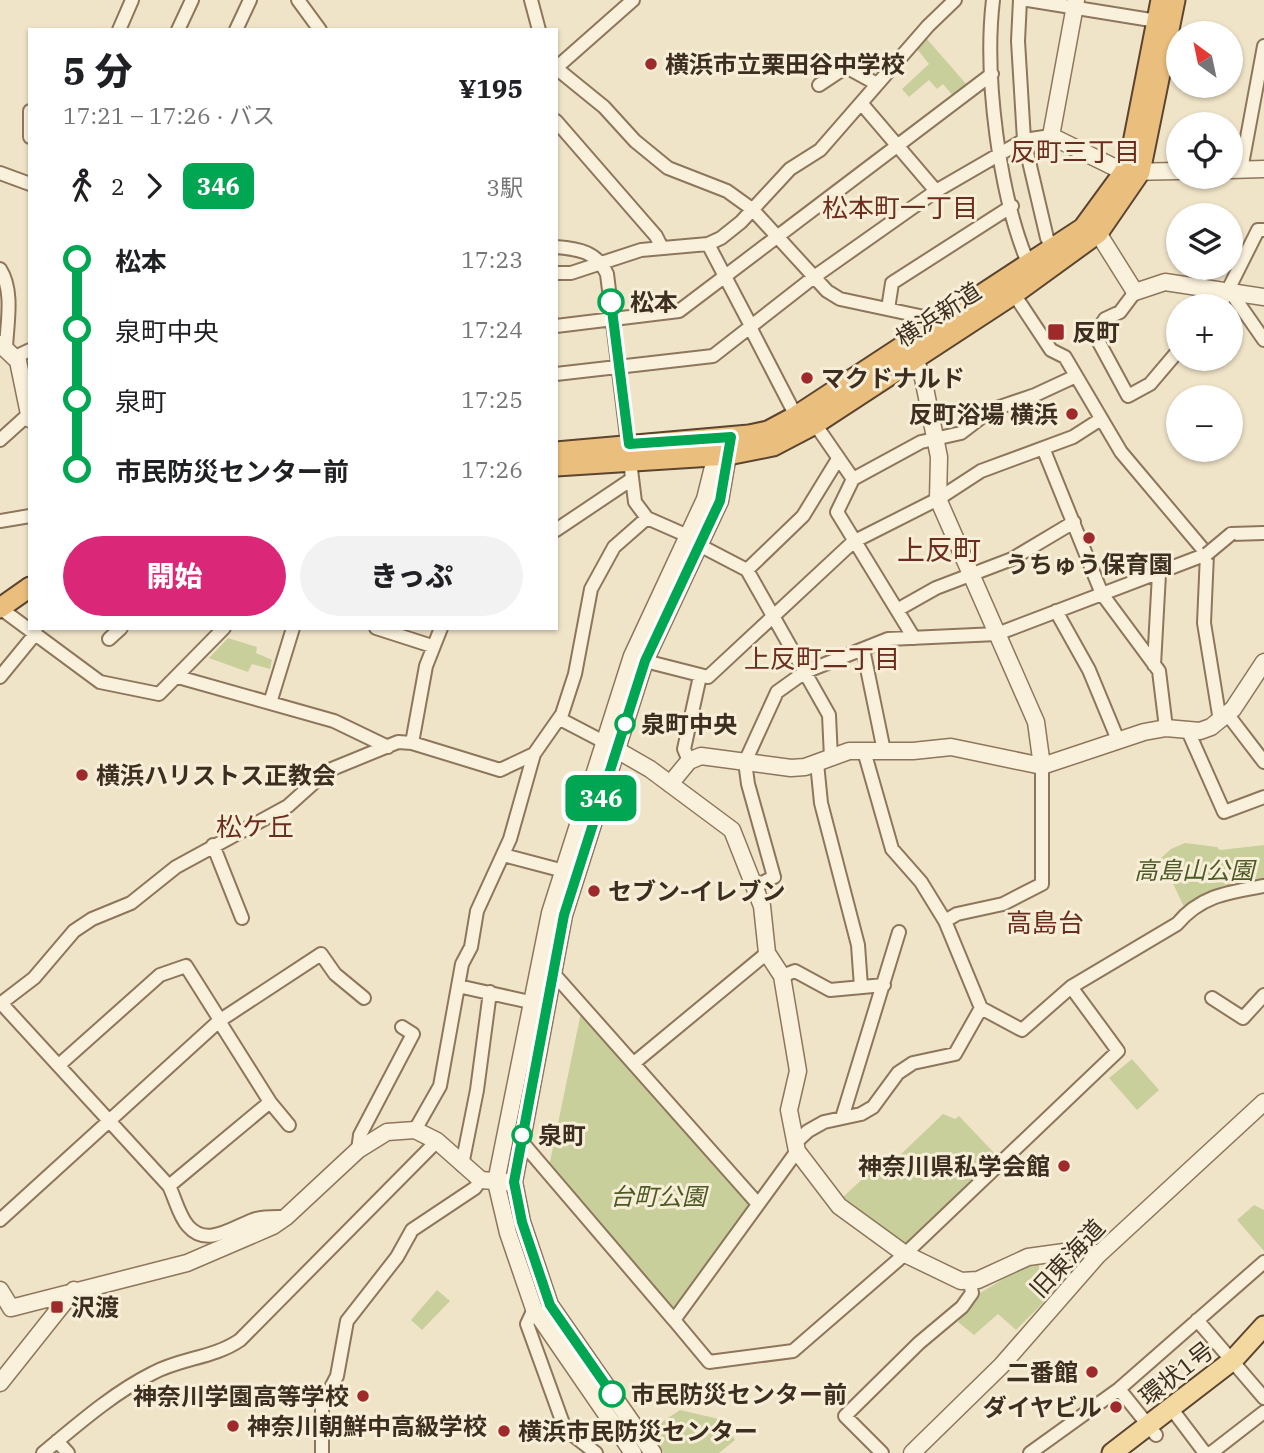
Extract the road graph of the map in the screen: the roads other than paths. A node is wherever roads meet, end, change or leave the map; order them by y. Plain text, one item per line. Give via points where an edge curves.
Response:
1 (132, 0) edge
2 (192, 0) edge
3 (250, 0) edge
4 (298, 0) edge
5 (531, 0) edge
6 (633, 0) edge
7 (955, 0) edge
8 (993, 0) edge
9 (1020, 0) edge
10 (1028, 0) edge
11 (1161, 0) edge
12 (1175, 0) edge
13 (1075, 4) edge
14 (1157, 21) junction
15 (119, 28) edge
16 (179, 28) edge
17 (237, 28) edge
18 (319, 28) edge
19 (538, 28) edge
20 (1264, 46) edge
21 (558, 66) edge
22 (558, 70) edge
23 (992, 74) junction
24 (1261, 81) edge
25 (877, 84) junction
26 (819, 85) dead end
27 (861, 103) junction
28 (558, 123) edge
29 (1051, 136) junction
30 (1024, 140) junction
31 (1243, 145) edge
32 (898, 146) junction
33 (999, 155) junction
34 (1264, 169) edge
35 (1243, 170) edge
36 (1166, 171) edge
37 (1132, 172) junction
38 (0, 173) edge
39 (28, 183) edge
40 (936, 191) junction
41 (1012, 206) junction
42 (752, 209) junction
43 (1264, 230) edge
44 (1098, 233) junction
45 (777, 238) junction
46 (708, 244) junction
47 (558, 247) edge
48 (662, 248) junction
49 (1054, 249) junction
50 (601, 261) junction
51 (1029, 265) junction
52 (0, 269) edge
53 (558, 273) edge
54 (724, 277) junction
55 (814, 277) junction
56 (0, 286) edge
57 (1135, 292) junction
58 (1014, 294) junction
59 (1212, 294) edge
60 (1229, 294) edge
61 (1264, 297) edge
62 (1243, 298) edge
63 (888, 309) junction
64 (1243, 316) edge
65 (613, 320) junction
66 (943, 321) junction
67 (558, 326) edge
68 (750, 327) junction
69 (1264, 340) edge
70 (10, 349) edge
71 (914, 358) junction
72 (1166, 365) edge
73 (619, 367) junction
74 (558, 374) edge
75 (1076, 376) junction
76 (28, 410) edge
77 (28, 414) edge
78 (796, 416) junction
79 (1101, 419) junction
80 (815, 424) junction
81 (935, 437) junction
82 (0, 440) edge
83 (724, 447) junction
84 (1043, 448) junction
85 (558, 452) edge
86 (838, 459) junction
87 (630, 461) junction
88 (558, 466) edge
89 (853, 479) junction
90 (938, 499) junction
91 (28, 516) edge
92 (647, 518) junction
93 (0, 521) edge
94 (1074, 522) junction
95 (558, 528) edge
96 (1264, 533) edge
97 (693, 540) junction
98 (853, 542) junction
99 (1207, 554) junction
100 (747, 570) junction
101 (28, 574) edge
102 (1159, 574) junction
103 (971, 575) junction
104 (28, 588) edge
105 (0, 594) edge
106 (1102, 594) junction
107 (0, 608) edge
108 (897, 610) junction
109 (1056, 611) junction
110 (772, 614) junction
111 (28, 628) edge
112 (30, 630) edge
113 (119, 630) edge
114 (222, 630) edge
115 (292, 630) edge
116 (382, 630) edge
117 (440, 630) edge
118 (36, 634) junction
119 (997, 634) junction
120 (914, 638) junction
121 (109, 639) dead end
122 (432, 646) junction
123 (863, 649) junction
124 (645, 661) junction
125 (1264, 662) edge
126 (1154, 665) junction
127 (805, 672) junction
128 (700, 676) junction
129 (0, 677) edge
130 (178, 677) junction
131 (270, 703) junction
132 (1224, 718) junction
133 (560, 719) junction
134 (1167, 728) junction
135 (1188, 731) junction
136 (1118, 740) junction
137 (412, 743) junction
138 (388, 747) junction
139 (611, 747) junction
140 (864, 751) junction
141 (884, 751) junction
142 (534, 754) junction
143 (824, 760) junction
144 (689, 761) junction
145 (745, 762) junction
146 (1264, 762) edge
147 (1042, 766) junction
148 (670, 784) junction
149 (1264, 797) edge
150 (213, 845) junction
151 (503, 855) junction
152 (564, 871) junction
153 (1264, 886) edge
154 (754, 887) junction
155 (242, 918) dead end
156 (945, 921) junction
157 (899, 932) dead end
158 (767, 953) junction
159 (553, 973) junction
160 (782, 976) junction
161 (884, 985) junction
162 (458, 986) junction
163 (861, 987) junction
164 (1070, 987) junction
165 (490, 992) junction
166 (1264, 995) edge
167 (364, 998) dead end
168 (1212, 998) dead end
169 (0, 1003) edge
170 (539, 1004) junction
171 (981, 1008) junction
172 (219, 1020) junction
173 (402, 1027) dead end
174 (634, 1063) junction
175 (59, 1065) junction
176 (270, 1102) junction
177 (1264, 1102) edge
178 (842, 1118) junction
179 (109, 1121) junction
180 (289, 1125) dead end
181 (415, 1130) junction
182 (438, 1141) junction
183 (521, 1141) junction
184 (796, 1147) junction
185 (358, 1150) junction
186 (462, 1164) junction
187 (489, 1181) junction
188 (514, 1182) junction
189 (169, 1186) junction
190 (758, 1204) junction
191 (286, 1217) junction
192 (0, 1220) edge
193 (905, 1254) junction
194 (1098, 1255) junction
195 (1264, 1262) edge
196 (970, 1282) junction
197 (0, 1290) edge
198 (74, 1290) junction
199 (534, 1309) junction
200 (6, 1312) edge
201 (674, 1320) junction
202 (1197, 1320) junction
203 (1264, 1326) edge
204 (1264, 1345) edge
205 (1237, 1365) junction
206 (0, 1383) edge
207 (1119, 1389) junction
208 (1264, 1398) edge
209 (1264, 1412) edge
210 (1175, 1413) junction
211 (1152, 1430) junction
212 (57, 1441) junction
213 (43, 1453) edge
214 (68, 1453) edge
215 (322, 1453) edge
216 (596, 1453) edge
217 (633, 1453) edge
218 (653, 1453) edge
219 (882, 1453) edge
220 (912, 1453) edge
221 (1030, 1453) edge
222 (1112, 1453) edge
223 (1134, 1453) edge
224 (1205, 1453) edge
225 (1211, 1453) edge

1 - 15 street
2 - 16 street
3 - 17 street
4 - 18 street
5 - 19 street
6 - 21 street
7 - 25 street
8 - 23 street
9 - 30 street
10 - 13 street
11 - 14 highway, 横浜新道
12 - 37 highway, 横浜新道
13 - 14 street
13 - 29 street
14 - 37 highway, 横浜新道 via 1132,148
20 - 24 street
22 - 42 street via 668,168 727,191
23 - 32 street
23 - 33 street
24 - 31 street
25 - 26 street via 846,67
25 - 27 street
27 - 32 street
27 - 42 street via 820,150 790,169
28 - 48 street
29 - 30 street
29 - 37 street
30 - 33 street
30 - 49 street via 1047,237
32 - 40 street
32 - 45 street
33 - 40 street
33 - 41 street
34 - 35 street
36 - 37 street
37 - 44 highway, 横浜新道
37 - 49 highway, 横浜新道 via 1083,228
38 - 39 street
40 - 55 street
41 - 51 street
41 - 63 street via 892,283
42 - 45 street
42 - 46 street
43 - 60 street via 1258,230
44 - 57 street
44 - 58 highway, 横浜新道
45 - 54 street
45 - 55 street
46 - 48 street
46 - 54 street
47 - 50 street via 582,249
48 - 50 street
49 - 51 highway, 横浜新道
50 - 53 street via 571,274
50 - 65 street
51 - 66 highway, 横浜新道
52 - 70 street via 6,279
54 - 65 street via 679,311
54 - 68 street
55 - 63 street via 840,299
55 - 68 street
56 - 70 street
57 - 59 street via 1165,282
57 - 72 street via 1120,312 1105,319 1095,335 1128,396 1150,384
58 - 71 highway, 横浜新道
58 - 75 street via 1051,350 1065,357
61 - 62 street
63 - 66 street
64 - 69 street
65 - 67 street
65 - 73 street
66 - 78 highway, 横浜新道
68 - 73 street via 713,356
68 - 78 street
70 - 76 street
71 - 80 highway, 横浜新道
71 - 81 street via 923,378
73 - 74 street
73 - 87 street
75 - 79 street
75 - 81 street via 991,410 961,433
77 - 82 street
78 - 83 highway, 横浜新道
79 - 84 street via 1073,437
79 - 99 street via 1121,452
80 - 83 highway, 横浜新道 via 774,446
80 - 86 street
81 - 89 street
81 - 90 street
83 - 87 highway, 横浜新道
83 - 97 street via 720,501
84 - 90 street via 981,471
84 - 94 street
85 - 87 highway, 横浜新道
86 - 89 street
86 - 100 street via 803,516
87 - 88 highway, 横浜新道
87 - 92 street via 635,502
87 - 95 street
89 - 98 street via 837,512
90 - 98 street
90 - 103 street
91 - 93 street
92 - 97 street
92 - 133 street via 614,547 591,589 575,674
94 - 103 street via 1012,559
94 - 106 street
96 - 99 street, bridge via 1231,534
97 - 100 street
97 - 124 street
97 - 139 street via 632,656
98 - 108 street
98 - 110 street
99 - 102 street
99 - 132 street via 1204,623
100 - 110 street
101 - 105 highway
102 - 106 street
102 - 126 street
103 - 108 street via 936,587
103 - 119 street
104 - 107 highway
106 - 109 street
106 - 126 street
107 - 111 street
108 - 120 street
109 - 119 street
109 - 136 street via 1089,670
110 - 127 street
110 - 128 street via 708,677
112 - 118 street
113 - 121 street
114 - 130 street
115 - 131 street
116 - 122 street
117 - 122 street
118 - 129 street
118 - 130 street via 100,682 159,694
119 - 120 street
119 - 147 street via 1037,722
120 - 123 street via 888,639
122 - 137 street
123 - 127 street
123 - 141 street
124 - 128 street
124 - 139 street
125 - 132 street
126 - 134 street via 1159,671
127 - 143 street via 830,715
127 - 145 street via 777,692
128 - 144 street via 684,749
130 - 131 street
131 - 138 street via 331,720
132 - 135 street via 1200,732
132 - 146 street
133 - 139 street
133 - 142 street
134 - 135 street
134 - 136 street
135 - 149 street via 1224,813
136 - 147 street
137 - 138 street
137 - 142 street via 500,771
138 - 150 street via 327,771 288,806
139 - 148 street
139 - 152 street
139 - 159 street via 564,915
140 - 141 street
140 - 143 street
140 - 156 street via 892,849
141 - 147 street via 951,747
142 - 151 street
143 - 145 street via 791,768
143 - 163 street via 821,803 858,945
144 - 145 street via 701,757
144 - 148 street
145 - 154 street via 774,877
147 - 156 street via 1042,884 1003,904
148 - 154 street via 732,831
150 - 155 street
150 - 169 street via 131,903 74,931 34,978
151 - 152 street
151 - 162 street via 477,911
152 - 170 street via 550,913
153 - 164 street via 1213,895 1177,924
154 - 158 street via 762,906
156 - 171 street
157 - 161 street
158 - 160 street
158 - 174 street
159 - 170 street
159 - 174 street
160 - 163 street via 794,971 830,990
160 - 184 street via 798,1071 789,1110
161 - 163 street
161 - 178 street
162 - 165 street
162 - 181 street via 440,1086
164 - 171 street via 1022,1030
164 - 193 street via 1118,1051
165 - 170 street
165 - 186 street
166 - 168 street via 1243,1018
167 - 172 street via 335,974 321,954
169 - 175 street
170 - 183 street
170 - 187 street
171 - 178 street via 955,1054 913,1063 898,1073 873,1107
172 - 175 street via 186,966 160,975
172 - 176 street
172 - 179 street
173 - 185 street via 413,1034 360,1135
174 - 190 street
175 - 179 street
176 - 180 street
176 - 189 street
177 - 194 street, 旧東海道
178 - 184 street via 824,1122
179 - 189 street
179 - 192 street
181 - 182 street
181 - 185 street via 387,1132
182 - 186 street
182 - 212 street via 240,1339 226,1349 155,1371
183 - 188 street
183 - 201 street
184 - 190 street
184 - 193 street via 839,1206
185 - 191 street
186 - 187 street
187 - 188 street
187 - 199 street
187 - 215 street via 412,1230 347,1321 337,1376 322,1405
188 - 218 street via 522,1222 550,1305
189 - 191 street via 186,1224 209,1236 256,1218
190 - 201 street
191 - 198 street via 187,1263
193 - 196 street
193 - 201 street via 793,1351 709,1362
194 - 196 street via 1086,1249 1028,1257
194 - 220 street, 旧東海道 via 1002,1366
195 - 202 street
196 - 219 street via 972,1293 962,1307 845,1416
197 - 200 street
198 - 200 street
198 - 206 street
199 - 216 street via 527,1324 565,1429
199 - 217 street
202 - 205 street
202 - 207 street
203 - 205 main road, 環状1号
204 - 205 main road, 環状1号
205 - 208 street
205 - 210 main road, 環状1号
207 - 211 street
207 - 221 street
209 - 225 street
210 - 211 main road, 環状1号
210 - 224 street
211 - 222 main road, 環状1号
211 - 223 main road, 環状1号
212 - 213 street
212 - 214 street

